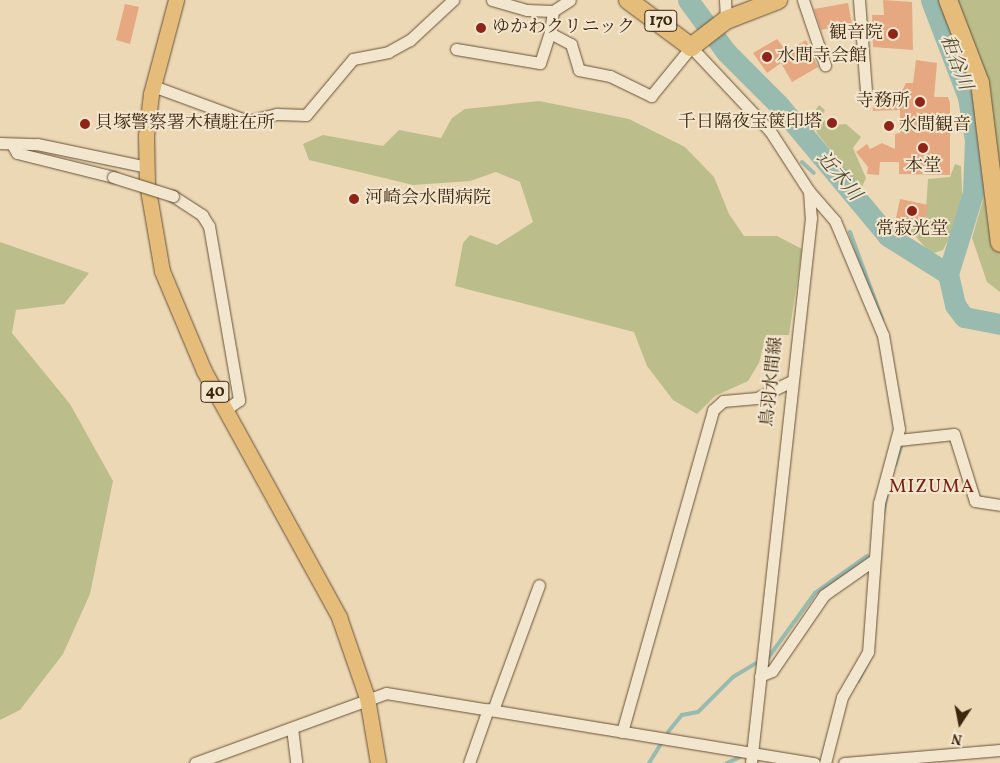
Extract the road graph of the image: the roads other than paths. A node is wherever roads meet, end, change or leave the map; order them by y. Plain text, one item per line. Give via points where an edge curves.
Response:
1 (176, 0) edge
2 (454, 0) edge
3 (492, 0) edge
4 (570, 0) edge
5 (628, 0) edge
6 (725, 0) edge
7 (778, 0) edge
8 (803, 0) edge
9 (859, 0) edge
10 (948, 0) edge
11 (554, 11) junction
12 (724, 22) junction
13 (550, 34) junction
14 (695, 43) junction
15 (456, 49) dead end
16 (825, 65) dead end
17 (153, 86) junction
18 (866, 90) dead end
19 (0, 143) edge
20 (13, 146) junction
21 (147, 168) junction
22 (809, 191) junction
23 (1000, 243) edge
24 (790, 382) junction
25 (225, 410) junction
26 (898, 440) junction
27 (1000, 504) edge
28 (874, 560) junction
29 (539, 585) dead end
30 (760, 676) junction
31 (367, 698) junction
32 (491, 709) junction
33 (292, 728) junction
34 (622, 732) junction
35 (1000, 750) edge
36 (752, 758) edge
37 (195, 763) edge
38 (296, 763) edge
39 (378, 763) edge
40 (469, 763) edge
41 (814, 763) edge
42 (825, 763) edge
43 (844, 763) edge

1 - 17 main road, 40
2 - 17 street via 410,40 388,52 353,59 306,115 277,114 248,121
3 - 11 street via 526,10
4 - 11 street
5 - 14 highway, 170
6 - 12 street
7 - 12 highway, 170
8 - 16 street
9 - 18 street
10 - 23 highway via 980,83
11 - 13 street
12 - 14 highway, 170
13 - 14 street via 571,44 579,70 610,76 651,96
13 - 15 street via 540,63
14 - 22 street, 鳥羽水間線 via 770,131
17 - 21 main road, 40
19 - 20 street
20 - 21 street via 38,144
20 - 25 street, bridge via 17,153 113,177 186,202 209,226 228,313 239,400
21 - 25 main road, 40 via 162,271 190,343
22 - 24 street, 鳥羽水間線 via 811,218
22 - 26 street via 835,220 883,335
24 - 30 street, 鳥羽水間線
24 - 34 street via 757,398 723,401 713,410
25 - 31 main road, 40 via 330,597
26 - 27 street via 954,434 975,501
26 - 28 street via 879,503
28 - 30 street via 824,596 772,671
28 - 42 street via 868,652 842,697
29 - 32 street
30 - 36 street, 鳥羽水間線
31 - 32 street via 386,693
31 - 33 street
31 - 39 main road, 40
32 - 34 street
32 - 40 street
33 - 37 street
33 - 38 street
34 - 36 street
35 - 43 street
36 - 41 street

